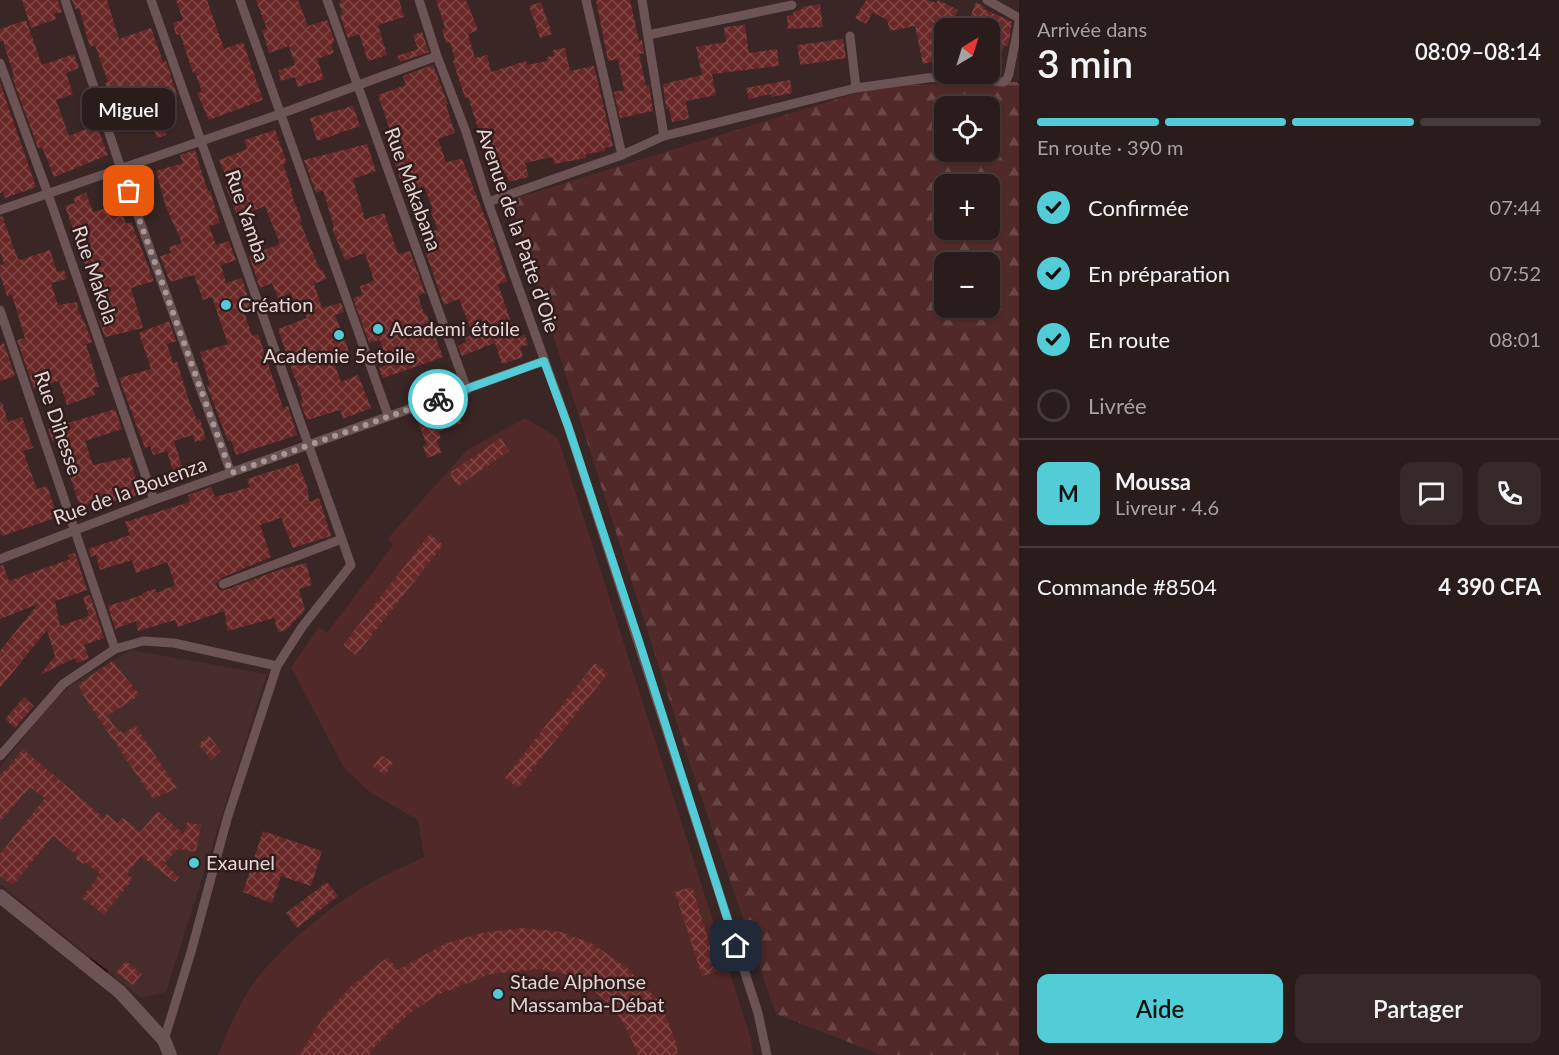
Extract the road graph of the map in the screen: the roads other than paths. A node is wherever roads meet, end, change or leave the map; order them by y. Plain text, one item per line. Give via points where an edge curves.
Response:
1 (65, 0) edge
2 (151, 0) edge
3 (240, 0) edge
4 (327, 0) edge
5 (419, 0) edge
6 (586, 0) edge
7 (642, 0) edge
8 (987, 0) edge
9 (792, 5) dead end
10 (1019, 20) edge
11 (648, 35) junction
12 (850, 36) dead end
13 (437, 56) junction
14 (0, 63) edge
15 (356, 85) junction
16 (856, 88) junction
17 (280, 114) junction
18 (664, 136) junction
19 (202, 140) junction
20 (622, 155) junction
21 (121, 169) junction
22 (48, 194) junction
23 (488, 202) junction
24 (0, 210) edge
25 (0, 310) edge
26 (544, 361) junction
27 (467, 390) junction
28 (388, 416) junction
29 (307, 445) junction
30 (231, 473) junction
31 (154, 500) junction
32 (75, 529) junction
33 (342, 539) junction
34 (0, 559) edge
35 (223, 584) dead end
36 (116, 649) junction
37 (277, 666) junction
38 (0, 756) edge
39 (2, 900) edge
40 (164, 1040) junction
41 (170, 1055) edge
42 (767, 1055) edge

1 - 21 street
2 - 19 street, Rue Yamba
3 - 17 street
4 - 15 street, Rue Makabana
5 - 13 street, Avenue de la Patte d'Oie
6 - 20 street
7 - 11 street
8 - 10 street
9 - 11 street
10 - 16 street via 1006,81 956,76
11 - 18 street
12 - 16 street
13 - 15 street
13 - 23 street, Avenue de la Patte d'Oie
14 - 22 street, Rue Makola
15 - 17 street
15 - 27 street, Rue Makabana
16 - 18 street
17 - 19 street
17 - 28 street
18 - 20 street
19 - 21 street
19 - 29 street, Rue Yamba
20 - 23 street
21 - 22 street
21 - 30 street
22 - 24 street
22 - 31 street, Rue Makola
23 - 26 street, Avenue de la Patte d'Oie
25 - 32 street, Rue Dihesse
26 - 27 street, Rue de la Bouenza
26 - 42 street, Avenue de la Patte d'Oie via 638,638 758,1013
27 - 28 street, Rue de la Bouenza
28 - 29 street, Rue de la Bouenza
29 - 30 street, Rue de la Bouenza
29 - 33 street, Rue Yamba
30 - 31 street, Rue de la Bouenza
31 - 32 street, Rue de la Bouenza
32 - 34 street, Rue de la Bouenza
32 - 36 street, Rue Dihesse
33 - 35 street
33 - 37 street, Rue Yamba via 351,565
36 - 37 street via 143,641 174,643
36 - 38 street via 63,684
37 - 40 street via 227,819
39 - 40 street via 120,992
40 - 41 street

